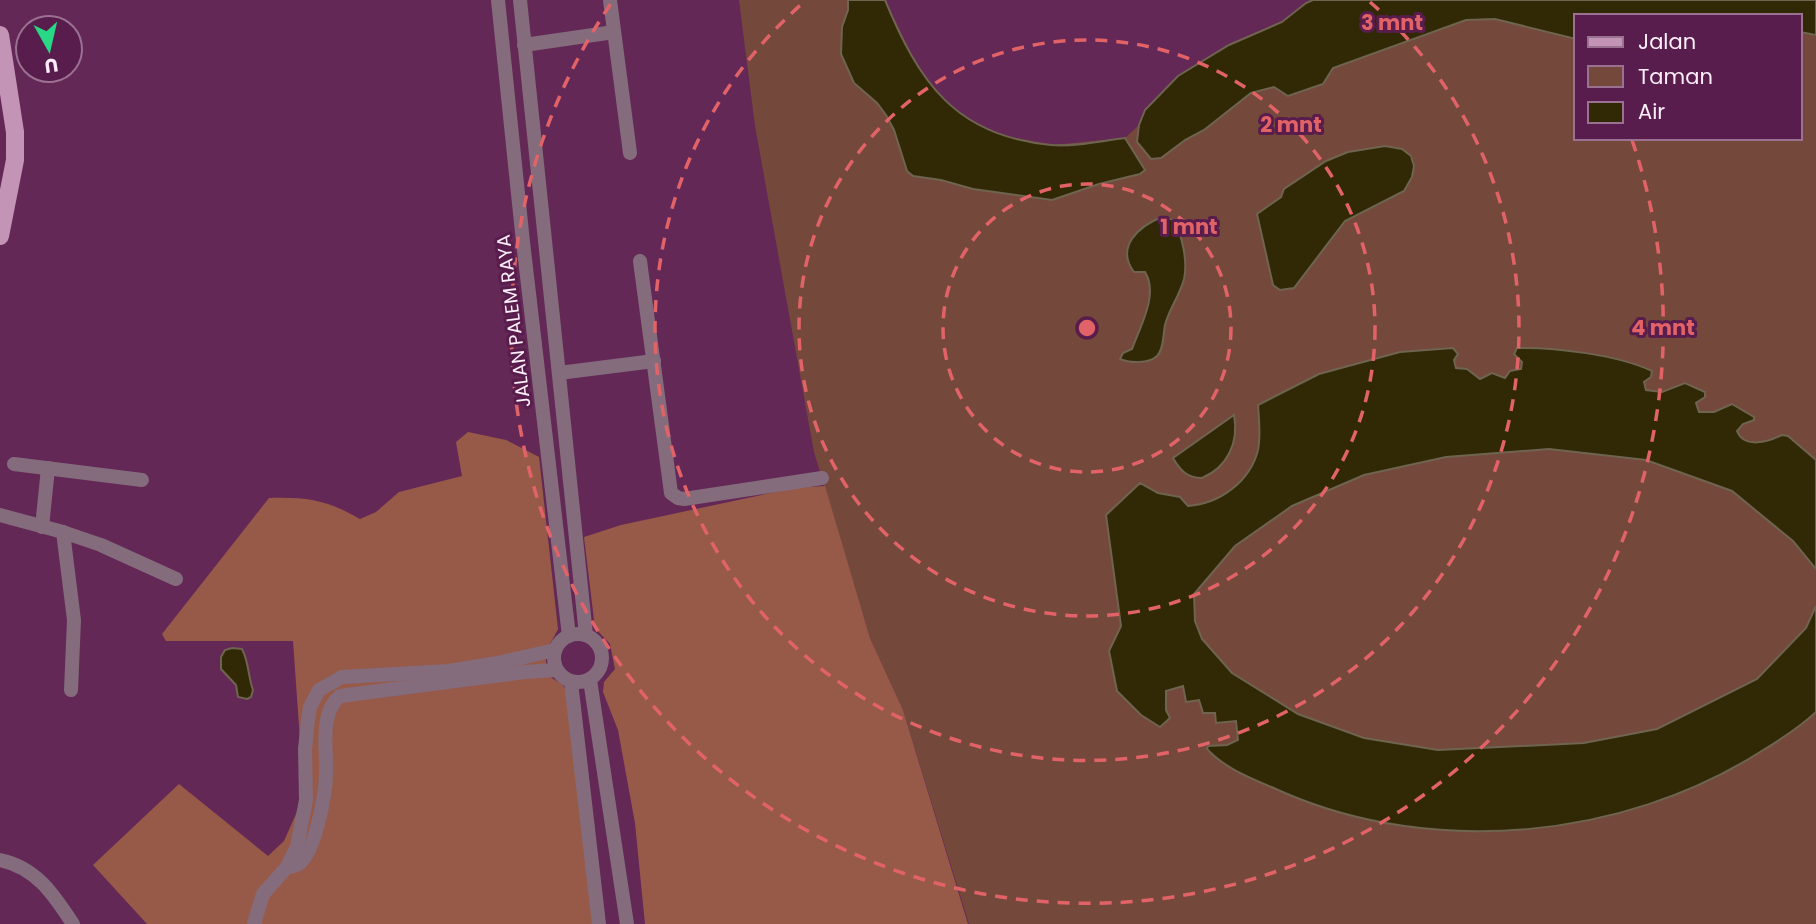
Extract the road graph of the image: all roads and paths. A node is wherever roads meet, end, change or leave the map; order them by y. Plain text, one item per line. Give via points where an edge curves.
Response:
1 (498, 0) edge
2 (520, 0) edge
3 (610, 0) edge
4 (614, 32) junction
5 (0, 35) edge
6 (524, 45) junction
7 (630, 153) dead end
8 (0, 236) edge
9 (640, 261) dead end
10 (654, 360) junction
11 (559, 373) junction
12 (14, 464) dead end
13 (48, 468) junction
14 (822, 478) dead end
15 (142, 480) dead end
16 (0, 515) edge
17 (42, 527) junction
18 (64, 531) junction
19 (176, 579) dead end
20 (586, 635) junction
21 (569, 636) junction
22 (555, 650) junction
23 (557, 670) junction
24 (590, 680) junction
25 (571, 682) junction
26 (71, 690) dead end
27 (309, 713) junction
28 (328, 716) junction
29 (0, 860) edge
30 (287, 867) junction
31 (72, 924) edge
32 (254, 924) edge
33 (599, 924) edge
34 (627, 924) edge

1 - 21 street, JALAN PALEM RAYA
2 - 6 street, JALAN PALEM RAYA
3 - 4 street
4 - 6 street
4 - 7 street
5 - 8 main road via 15,141
6 - 11 street, JALAN PALEM RAYA
9 - 10 street
10 - 11 street
10 - 14 street via 669,489 674,496 684,499
11 - 20 street, JALAN PALEM RAYA
12 - 13 street
13 - 15 street
13 - 17 street
16 - 17 street
17 - 18 street
18 - 19 street
18 - 26 street via 74,620
20 - 21 street
20 - 24 street via 602,654 600,669
21 - 22 street
22 - 23 street
22 - 27 street via 449,671 342,677 319,690
23 - 25 street
23 - 28 street via 340,696 332,702
24 - 25 street
24 - 34 street
25 - 33 street
27 - 28 street
27 - 30 street via 304,816
28 - 30 street via 322,809 303,860
29 - 31 street via 15,862 35,874
30 - 32 street via 263,894

